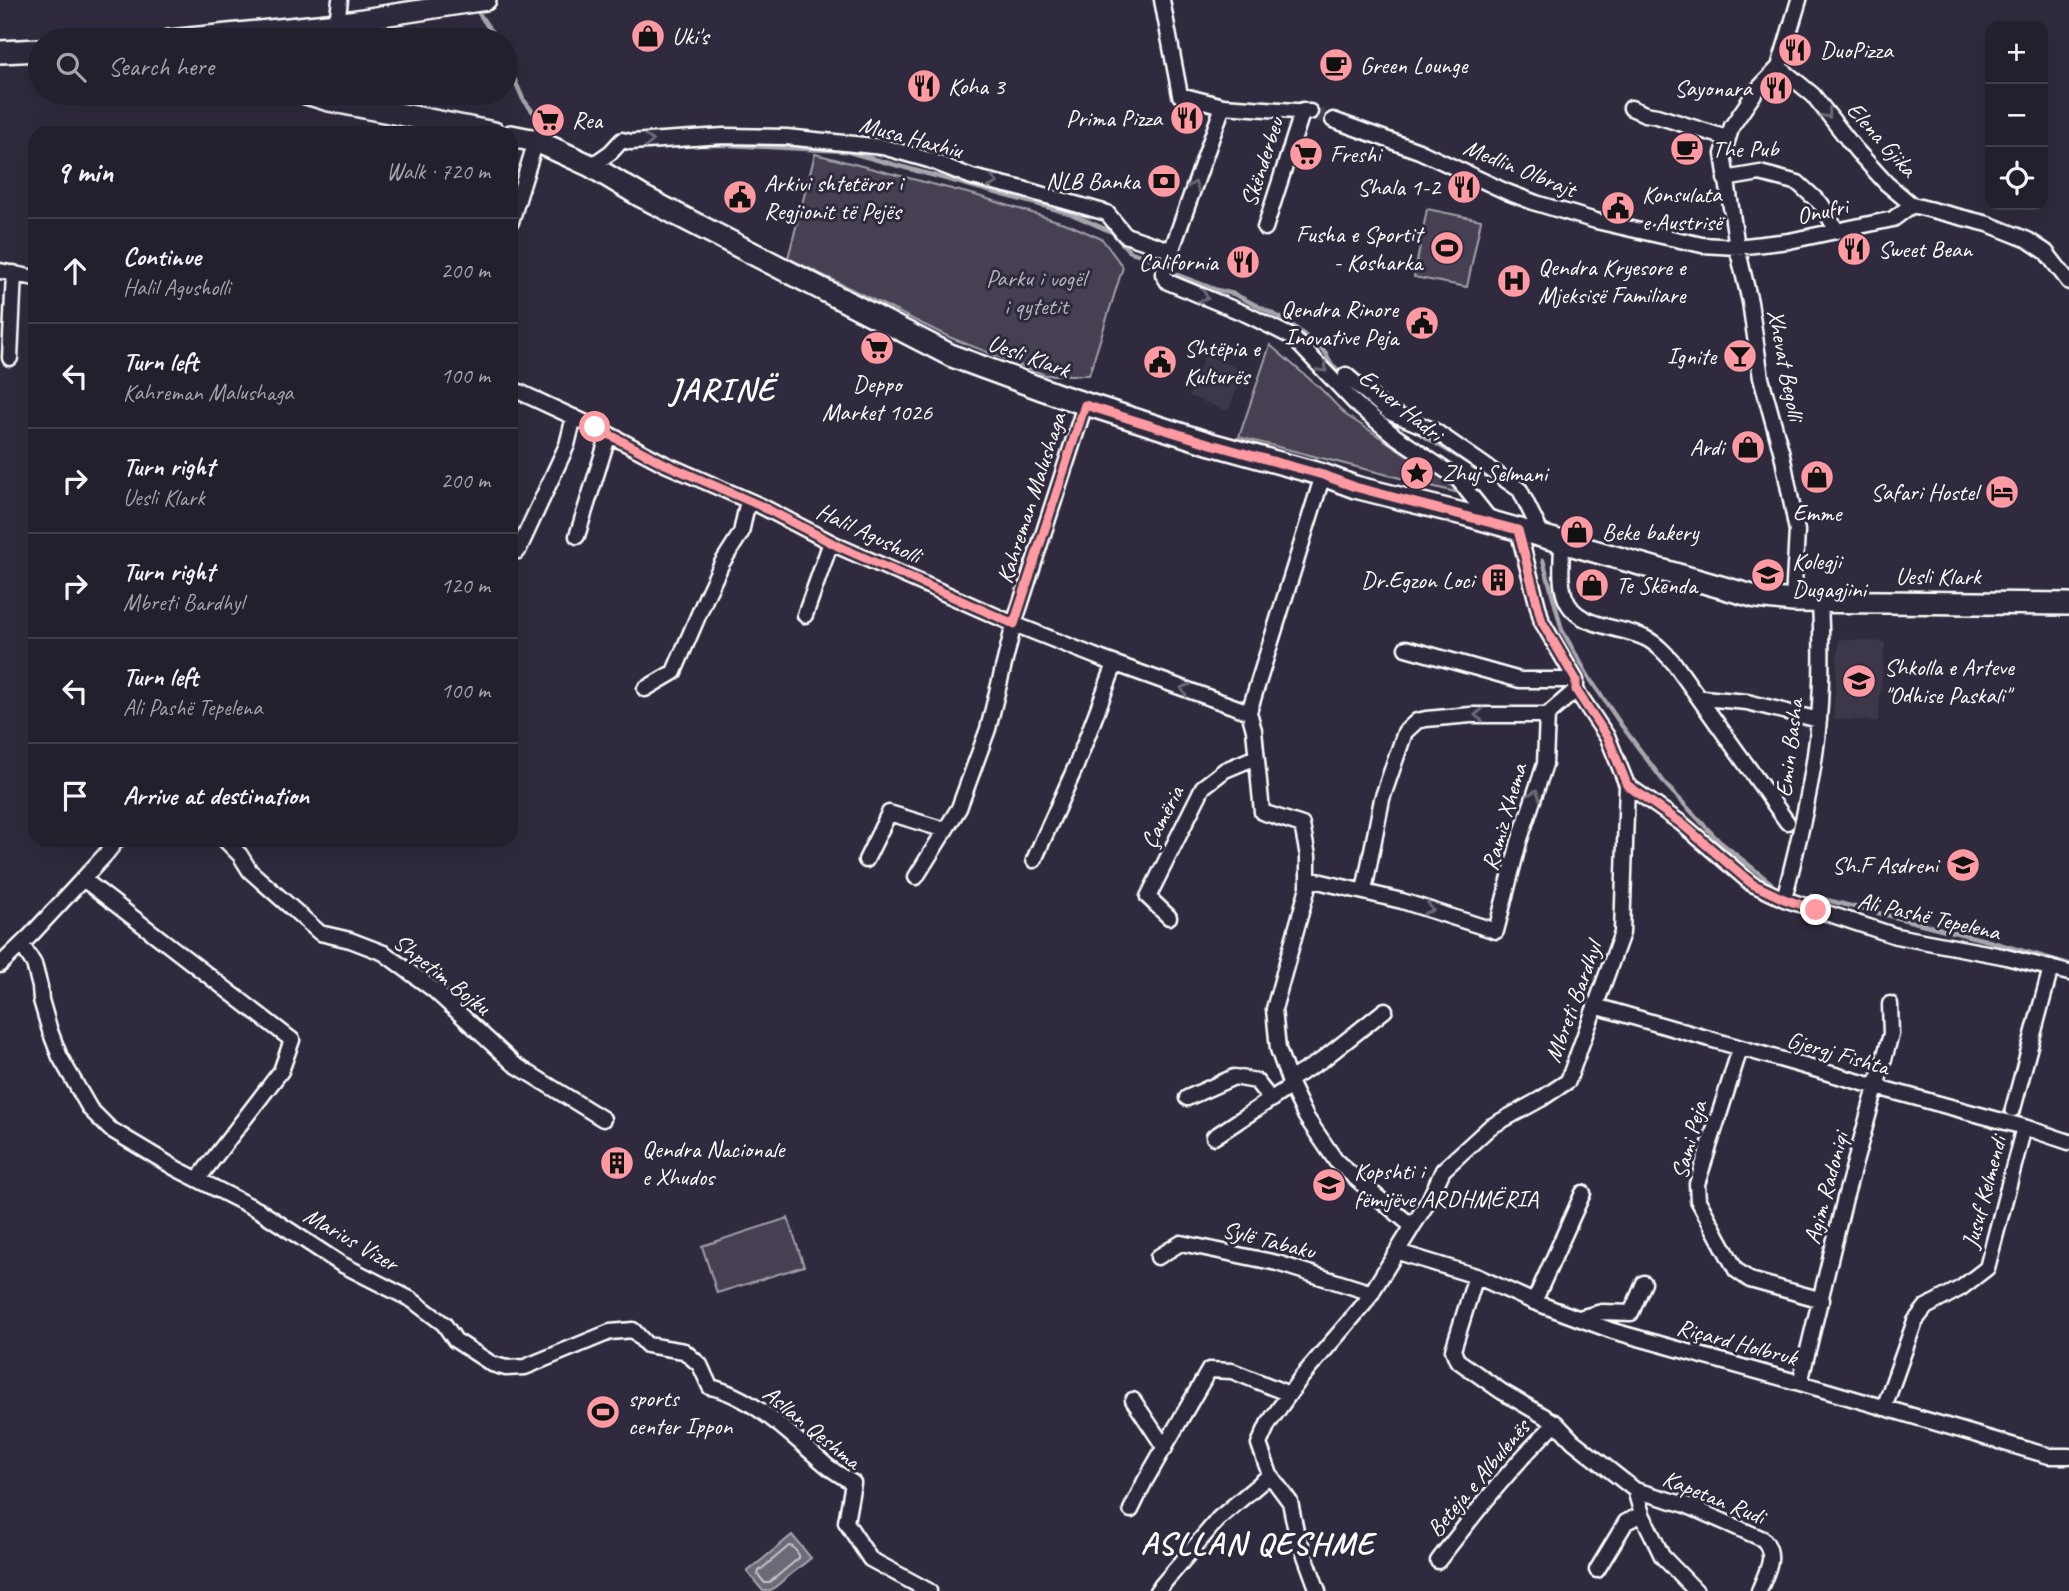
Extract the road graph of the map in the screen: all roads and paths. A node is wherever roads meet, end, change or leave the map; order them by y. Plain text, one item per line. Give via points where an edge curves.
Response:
1 (340, 0) edge
2 (486, 0) edge
3 (1163, 0) edge
4 (1799, 0) edge
5 (337, 23) junction
6 (298, 28) edge
7 (28, 51) edge
8 (0, 52) edge
9 (1779, 67) junction
10 (353, 105) edge
11 (1223, 106) junction
12 (1630, 108) dead end
13 (1333, 120) tunnel mouth
14 (460, 126) edge
15 (518, 137) edge
16 (1727, 138) junction
17 (536, 141) junction
18 (591, 166) junction
19 (1725, 179) junction
20 (518, 199) edge
21 (1912, 205) junction
22 (1265, 228) dead end
23 (1837, 232) junction
24 (1737, 247) junction
25 (1166, 262) junction
26 (7, 272) edge
27 (28, 276) edge
28 (2069, 282) edge
29 (10, 358) dead end
30 (1346, 375) dead end
31 (518, 391) edge
32 (1085, 405) junction
33 (574, 417) junction
34 (609, 434) junction
35 (1323, 475) junction
36 (748, 500) junction
37 (1493, 523) junction
38 (1518, 530) junction
39 (577, 536) dead end
40 (1553, 540) junction
41 (831, 542) junction
42 (518, 551) dead end
43 (1793, 601) junction
44 (1820, 601) junction
45 (2069, 604) edge
46 (805, 615) dead end
47 (1014, 624) junction
48 (1406, 648) dead end
49 (1115, 664) junction
50 (1576, 685) junction
51 (646, 689) dead end
52 (1703, 698) dead end
53 (1249, 712) junction
54 (1547, 715) junction
55 (1819, 720) junction
56 (1256, 757) junction
57 (1627, 785) junction
58 (1787, 822) dead end
59 (945, 830) junction
60 (111, 847) edge
61 (232, 847) edge
62 (866, 860) dead end
63 (1034, 860) dead end
64 (916, 877) dead end
65 (83, 879) junction
66 (1309, 879) junction
67 (1364, 891) junction
68 (1784, 899) junction
69 (1169, 917) dead end
70 (22, 945) junction
71 (0, 965) edge
72 (2051, 968) junction
73 (2069, 973) edge
74 (1889, 1004) dead end
75 (1595, 1006) junction
76 (1385, 1010) dead end
77 (1740, 1049) junction
78 (1290, 1083) junction
79 (1877, 1087) junction
80 (1187, 1098) dead end
81 (1271, 1100) junction
82 (2013, 1109) dead end
83 (603, 1119) dead end
84 (2024, 1127) junction
85 (1214, 1137) dead end
86 (2069, 1142) edge
87 (198, 1180) junction
88 (1583, 1193) dead end
89 (1413, 1227) junction
90 (1398, 1252) junction
91 (1158, 1257) dead end
92 (1476, 1276) junction
93 (1644, 1283) dead end
94 (1372, 1293) junction
95 (1822, 1300) junction
96 (1534, 1302) junction
97 (1579, 1318) junction
98 (700, 1364) joint
99 (1800, 1383) junction
100 (1289, 1394) junction
101 (1133, 1400) dead end
102 (1884, 1408) junction
103 (1556, 1423) junction
104 (1165, 1448) junction
105 (2069, 1456) edge
106 (1270, 1475) junction
107 (1635, 1490) junction
108 (1131, 1510) dead end
109 (1642, 1514) junction
110 (1438, 1561) dead end
111 (1597, 1570) dead end
112 (929, 1591) edge
113 (1157, 1591) edge
114 (1318, 1591) edge
115 (1696, 1591) edge
116 (1759, 1591) edge

1 - 5 street
2 - 5 main road
3 - 11 street via 1180,95
4 - 9 street, Xhevat Begolli
5 - 6 main road
7 - 8 main road
9 - 16 street, Xhevat Begolli via 1756,91
9 -> 21 street, Elena Gjika via 1813,95 1856,150
10 - 14 main road
11 - 22 street, Skënderbeu via 1306,111
25 -> 11 street
12 - 16 street
13 - 24 street, Medlin Olbrajt via 1419,151 1507,192 1578,216 1702,245
15 - 17 main road, Uesli Klark
16 - 19 street, Xhevat Begolli
17 - 18 main road, Uesli Klark
17 - 20 street
18 -> 25 street, Musa Haxhiu via 622,140 786,136 883,147 972,177 1107,213 1125,235
18 - 32 main road, Uesli Klark via 952,356
19 - 23 street via 1760,173 1798,183 1822,205
19 - 24 street, Xhevat Begolli
21 - 23 street, Onufri via 1893,219
21 - 28 street, Elena Gjika via 1988,224 2028,240 2046,252
23 - 24 street, Onufri
24 - 43 street, Xhevat Begolli via 1751,302 1761,378 1797,531
25 -> 37 street, Enver Hadri via 1168,282 1292,337 1357,405 1457,478
26 - 27 street
26 - 29 street
30 - 40 street, Enver Hadri via 1389,412 1435,431 1520,490
31 - 33 street, Halil Agusholli
32 - 35 main road, Uesli Klark
32 - 47 street, Kahreman Malushaga
33 - 34 street, Halil Agusholli
33 - 42 street
34 - 36 street, Halil Agusholli
34 - 39 street
35 - 37 main road, Uesli Klark
35 - 53 street
36 - 41 street, Halil Agusholli
36 - 51 street via 741,533 706,595 674,672
37 - 38 main road, Uesli Klark
38 - 40 main road, Uesli Klark
38 - 50 street, Mbreti Bardhyl via 1542,622
40 - 43 main road, Uesli Klark via 1756,597
40 - 58 street via 1565,597 1574,613 1645,637 1663,650
41 - 46 street
41 - 47 street, Halil Agusholli
43 - 44 main road, Uesli Klark
44 - 45 main road, Uesli Klark
44 - 55 street, Emin Basha
47 - 49 street, Halil Agusholli
47 - 59 street, Kahreman Malushaga via 988,729
48 - 50 street via 1520,680
53 -> 49 street, Halil Agusholli
49 - 63 street
50 - 54 street
50 - 57 street, Mbreti Bardhyl via 1608,738
52 - 55 street via 1747,702
53 - 56 street
54 -> 67 street via 1426,719 1405,732 1382,799
67 -> 54 street, Ramiz Xhema via 1496,931 1545,764
55 - 68 street, Emin Basha
56 - 66 street via 1262,813 1302,825
56 - 69 street, Çamëria via 1225,770 1203,787 1148,897
57 - 68 street, Ali Pashë Tepelena via 1681,823 1752,884
57 - 75 street, Mbreti Bardhyl via 1622,933
59 - 62 street via 889,813
59 - 64 street, Kahreman Malushaga
60 - 65 street
61 - 83 street, Shpetim Bojku via 250,871 320,933 384,953 434,990 514,1064
65 - 70 street
65 - 87 street via 292,1040 281,1071
66 - 67 street
66 - 78 street via 1274,1009 1278,1049
68 - 72 street, Ali Pashë Tepelena via 1896,936
70 - 71 street
70 - 87 street, Marius Vizer via 34,964 55,1044 90,1108 110,1129
72 - 73 street, Ali Pashë Tepelena
72 - 82 street
74 - 79 street, Agim Radoniqi via 1891,1034
75 - 77 street, Gjergj Fishta
75 - 89 street, Mbreti Bardhyl via 1567,1081 1490,1127 1443,1170
76 - 78 street
77 - 79 street, Gjergj Fishta
77 - 95 street, Sami Peja via 1697,1184 1698,1200 1736,1270 1749,1280
78 - 81 street
78 - 89 street via 1336,1161
79 - 84 street, Gjergj Fishta
79 - 95 street, Agim Radoniqi
80 - 81 street via 1234,1077 1256,1081
81 - 85 street
84 - 86 street, Gjergj Fishta
84 - 102 street, Jusuf Kelmendi via 1987,1268 1926,1307 1915,1321
87 - 98 street, Marius Vizer via 412,1300 444,1324 455,1340 492,1364 525,1367 610,1332 633,1330 647,1345 684,1351
88 - 96 street
89 - 90 street, Mbreti Bardhyl
90 - 92 street, Riçard Holbruk
90 - 94 street, Mbreti Bardhyl
91 - 94 street, Sylë Tabaku via 1181,1243 1277,1263
92 - 96 street, Riçard Holbruk
92 - 103 street, Beteja e Albulenës via 1453,1350 1457,1360
93 - 97 street via 1631,1313 1602,1312
94 - 100 street, Mbreti Bardhyl
95 - 99 street, Agim Radoniqi
96 - 97 street, Riçard Holbruk
97 - 99 street, Riçard Holbruk
98 - 112 street, Asllan Qeshma via 710,1387 729,1391 853,1483 846,1522 870,1559
99 - 102 street, Riçard Holbruk
100 - 104 street via 1232,1371 1209,1370
100 - 106 street, Mbreti Bardhyl via 1259,1444
101 - 104 street
102 - 105 street, Riçard Holbruk via 2049,1456
103 - 107 street, Kapetan Rudi
103 - 110 street, Beteja e Albulenës via 1495,1487
104 - 108 street
106 - 113 street via 1219,1518
106 - 114 street via 1290,1502
107 - 109 street, Kapetan Rudi
107 - 116 street, Kapetan Rudi via 1686,1505 1763,1539 1771,1558
109 - 111 street via 1626,1522
109 - 115 street, Kapetan Rudi via 1662,1556

